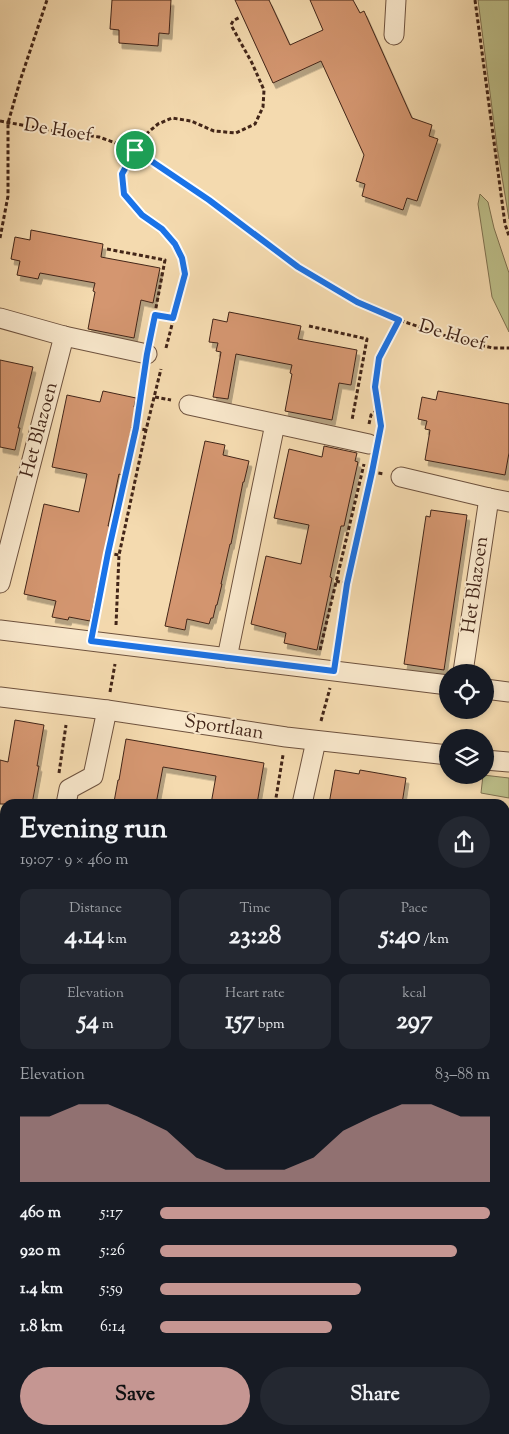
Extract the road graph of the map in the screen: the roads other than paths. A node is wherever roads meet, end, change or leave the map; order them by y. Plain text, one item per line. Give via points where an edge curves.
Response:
1 (396, 0) edge
2 (394, 35) dead end
3 (0, 318) edge
4 (64, 336) junction
5 (156, 354) road end
6 (189, 405) dead end
7 (275, 424) junction
8 (374, 439) road end
9 (401, 477) dead end
10 (489, 498) junction
11 (509, 502) edge
12 (0, 583) edge
13 (0, 630) edge
14 (227, 658) junction
15 (464, 664) edge
16 (439, 684) edge
17 (494, 690) edge
18 (509, 692) edge
19 (0, 697) edge
20 (107, 710) junction
21 (316, 741) junction
22 (439, 755) edge
23 (494, 761) edge
24 (509, 762) edge
25 (68, 796) edge
26 (303, 799) edge

1 - 2 street
3 - 4 street
4 - 5 street
4 - 12 street, Het Blazoen
6 - 7 street
7 - 8 street via 349,439
7 - 14 street
9 - 10 street
10 - 11 street
10 - 15 street, Het Blazoen
13 - 14 street
14 - 16 street
17 - 18 street
19 - 20 street, Sportlaan
20 - 21 street, Sportlaan
20 - 25 street via 93,776
21 - 22 street, Sportlaan
21 - 26 street
23 - 24 street

